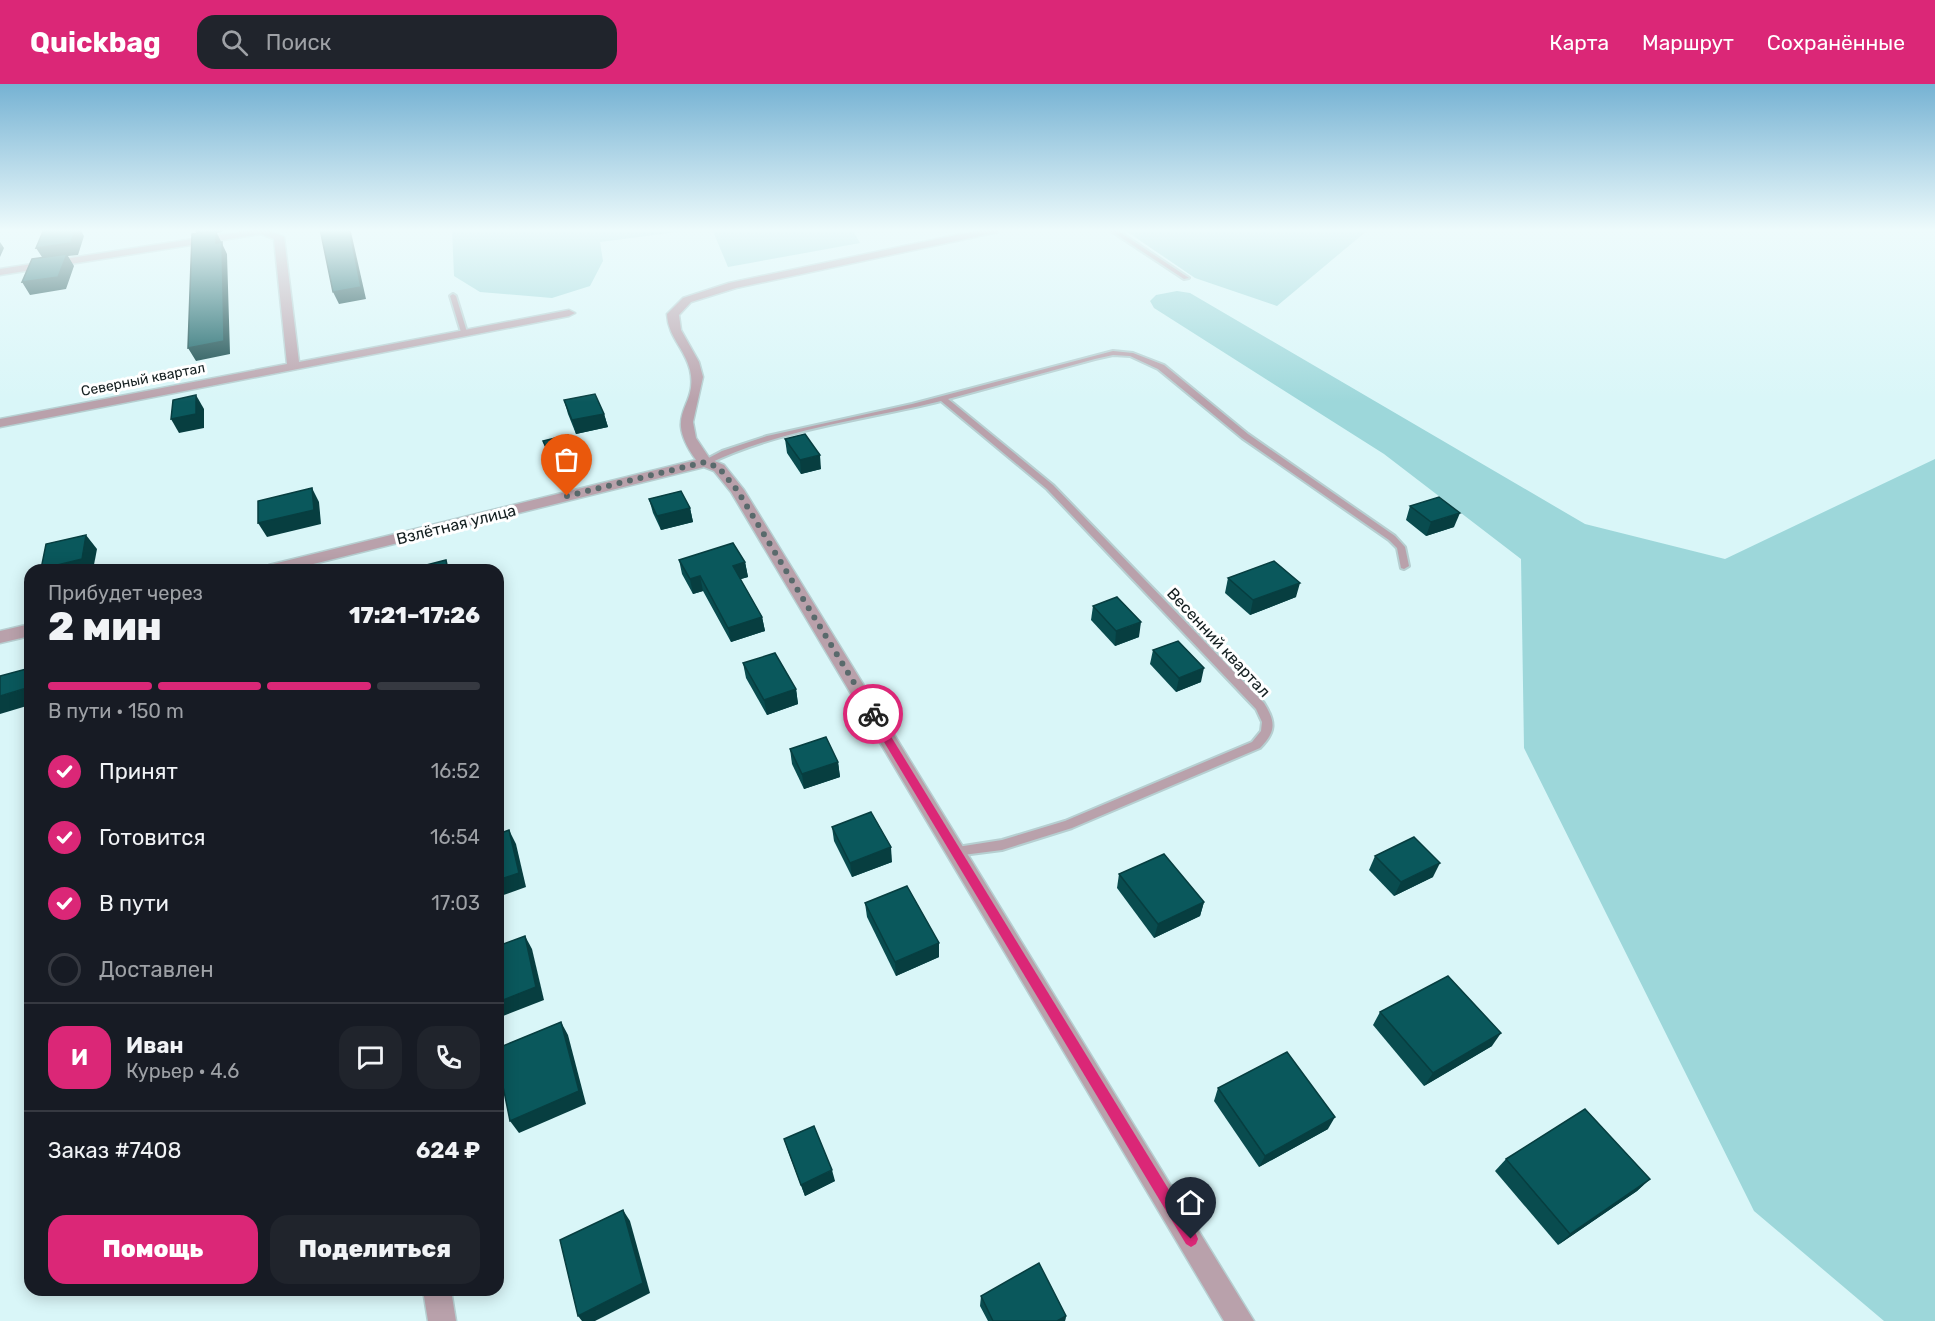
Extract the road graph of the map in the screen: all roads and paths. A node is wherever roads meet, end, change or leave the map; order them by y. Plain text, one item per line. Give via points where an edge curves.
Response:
1 (284, 287) edge
2 (729, 287) edge
3 (453, 296) dead end
4 (569, 313) dead end
5 (464, 333) junction
6 (293, 365) junction
7 (942, 398) junction
8 (0, 423) edge
9 (705, 462) junction
10 (336, 553) junction
11 (293, 564) edge
12 (338, 564) edge
13 (1404, 566) dead end
14 (24, 631) edge
15 (0, 637) edge
16 (955, 851) junction
17 (438, 1296) edge
18 (442, 1321) edge
19 (1240, 1321) edge

1 - 6 street
2 - 9 street via 687,300 672,314 672,327 696,368 698,386 687,428
3 - 5 lane
4 - 5 street, Северный квартал
5 - 6 street, Северный квартал
6 - 8 street, Северный квартал
7 - 9 lane via 757,442
7 - 13 lane via 1103,355 1131,354 1144,358 1245,436 1392,538 1401,547
7 - 16 lane, Весенний квартал via 1050,487 1260,706 1268,718 1269,729 1256,745 1068,825 1002,844
9 - 10 street, Взлётная улица
9 - 16 street via 719,468 737,490
10 - 11 street, Взлётная улица
10 - 12 street
14 - 15 street
16 - 19 street
17 - 18 street

